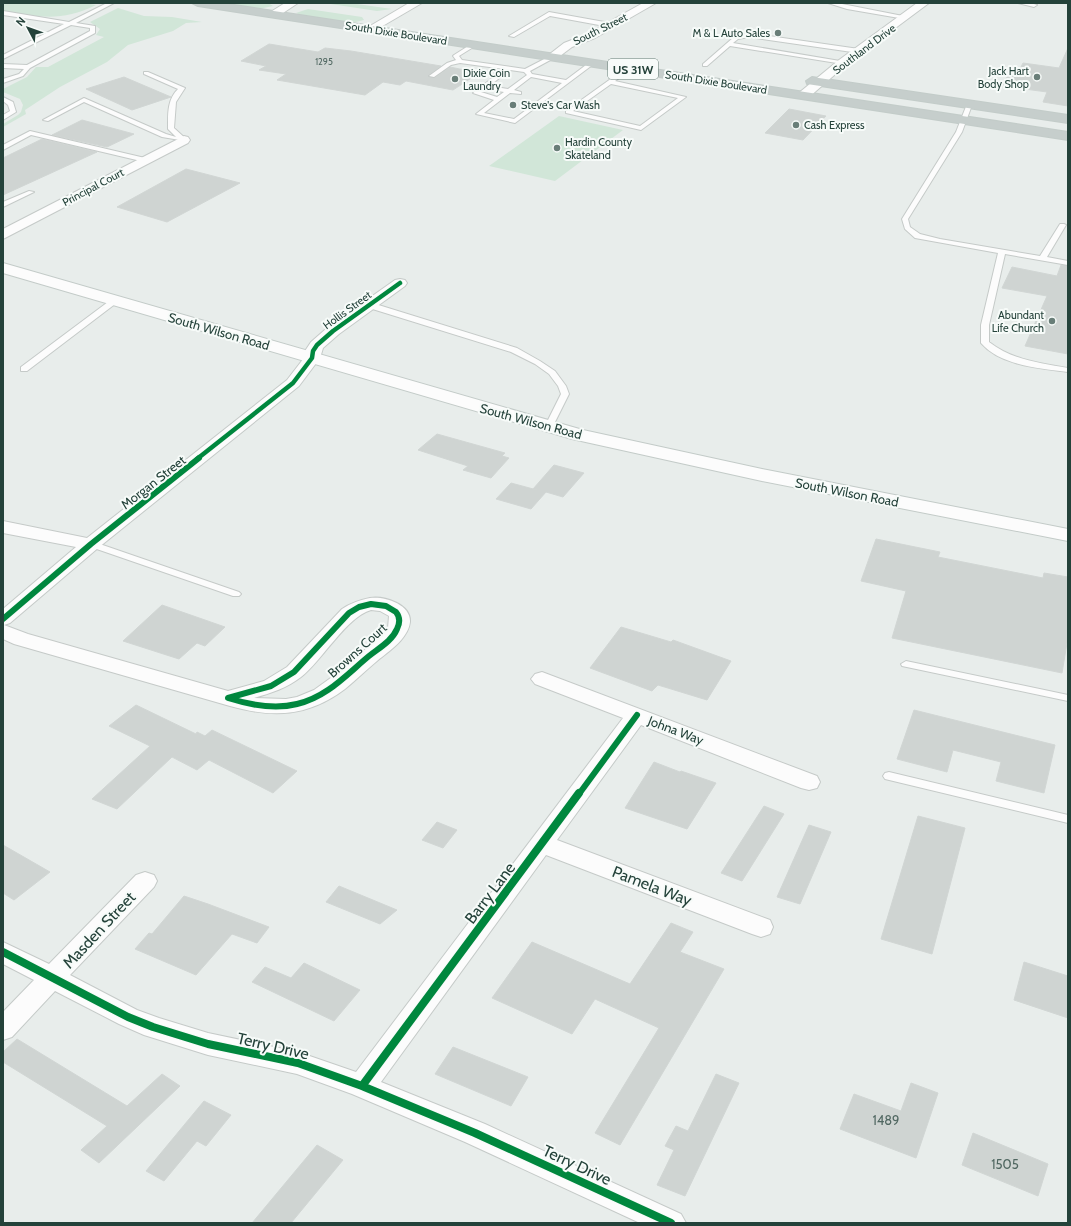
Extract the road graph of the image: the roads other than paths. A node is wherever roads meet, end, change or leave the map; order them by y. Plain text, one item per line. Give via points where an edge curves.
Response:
1 (111, 3) edge
2 (198, 3) edge
3 (292, 3) edge
4 (417, 3) edge
5 (651, 3) edge
6 (831, 3) edge
7 (924, 3) edge
8 (1021, 3) edge
9 (1034, 5) dead end
10 (308, 6) dead end
11 (3, 13) edge
12 (367, 14) dead end
13 (273, 15) junction
14 (905, 17) junction
15 (389, 18) junction
16 (412, 21) dead end
17 (70, 23) junction
18 (610, 25) junction
19 (370, 29) junction
20 (497, 34) dead end
21 (512, 36) junction
22 (528, 39) dead end
23 (552, 42) dead end
24 (728, 44) junction
25 (473, 45) junction
26 (568, 45) junction
27 (591, 48) dead end
28 (859, 51) junction
29 (3, 57) edge
30 (552, 57) junction
31 (460, 61) junction
32 (843, 62) junction
33 (592, 63) junction
34 (690, 63) dead end
35 (705, 65) junction
36 (3, 66) edge
37 (28, 67) junction
38 (720, 67) dead end
39 (508, 69) junction
40 (628, 69) junction
41 (146, 73) dead end
42 (528, 73) junction
43 (432, 76) dead end
44 (796, 79) dead end
45 (3, 81) edge
46 (567, 82) junction
47 (610, 82) junction
48 (819, 82) junction
49 (484, 87) junction
50 (509, 91) junction
51 (519, 93) dead end
52 (804, 95) junction
53 (537, 96) dead end
54 (546, 98) junction
55 (3, 99) edge
56 (498, 99) junction
57 (969, 105) junction
58 (3, 118) edge
59 (46, 120) dead end
60 (963, 120) junction
61 (1068, 120) edge
62 (1068, 136) edge
63 (184, 140) junction
64 (3, 148) edge
65 (145, 160) junction
66 (31, 192) dead end
67 (3, 205) edge
68 (1062, 225) dead end
69 (3, 235) edge
70 (1002, 252) junction
71 (1042, 259) junction
72 (1068, 263) edge
73 (3, 268) edge
74 (400, 283) dead end
75 (114, 301) junction
76 (369, 305) junction
77 (312, 358) junction
78 (24, 369) dead end
79 (1068, 370) edge
80 (549, 426) junction
81 (3, 527) edge
82 (1068, 535) edge
83 (91, 544) junction
84 (236, 594) dead end
85 (3, 619) edge
86 (3, 631) edge
87 (906, 664) dead end
88 (542, 679) dead end
89 (228, 698) junction
90 (1068, 698) edge
91 (638, 715) junction
92 (888, 776) dead end
93 (808, 782) dead end
94 (1068, 820) edge
95 (542, 844) junction
96 (145, 882) dead end
97 (761, 927) dead end
98 (3, 952) edge
99 (52, 979) junction
100 (3, 1029) edge
101 (362, 1086) junction
102 (671, 1223) edge

1 - 17 lane
2 - 13 highway, South Dixie Boulevard / US 31W
3 - 10 highway
3 - 13 street
4 - 15 street
5 - 18 street, South Street
6 - 14 lane
7 - 14 street, Southland Drive
8 - 9 lane
11 - 17 lane
12 - 15 highway, South Dixie Boulevard
13 - 19 highway, South Dixie Boulevard / US 31W
14 - 28 street, Southland Drive
15 - 16 highway, South Dixie Boulevard
15 - 19 street
17 - 29 lane
17 - 37 lane via 93,27 93,32
18 - 21 lane via 549,14
18 - 26 street, South Street
19 - 25 highway, South Dixie Boulevard / US 31W
20 - 21 highway
21 - 22 highway
23 - 26 highway
24 - 28 lane via 736,38 750,35
24 - 32 lane
24 - 35 lane
25 - 30 highway, South Dixie Boulevard / US 31W
25 - 31 lane via 456,56
26 - 27 highway
26 - 30 street, South Street
28 - 32 street, Southland Drive
30 - 33 highway, South Dixie Boulevard / US 31W
30 - 42 lane
31 - 39 lane
31 - 43 lane via 449,64
32 - 48 street, Southland Drive
33 - 40 highway, South Dixie Boulevard / US 31W
33 - 46 lane
34 - 35 highway, South Dixie Boulevard
35 - 38 highway, South Dixie Boulevard
36 - 37 lane
37 - 45 lane via 21,75
39 - 42 lane
39 - 49 lane
40 - 47 lane
40 - 52 highway, South Dixie Boulevard / US 31W
41 - 63 lane via 182,88 171,106 172,129
42 - 46 lane
42 - 50 lane
44 - 48 highway
46 - 54 lane
47 - 47 lane via 568,112 641,128 683,97
48 - 52 street, Southland Drive
48 - 57 highway
49 - 50 lane
49 - 56 lane via 476,93
50 - 51 lane
50 - 56 lane
52 - 60 highway, South Dixie Boulevard / US 31W
53 - 54 lane
54 - 56 lane via 515,121 479,114
55 - 58 lane via 10,102 13,112
57 - 60 lane
57 - 61 highway
59 - 63 lane via 84,100 164,136
60 - 62 highway, South Dixie Boulevard / US 31W
60 - 70 lane via 959,132 905,219 907,228 918,236
63 - 65 street, Principal Court
64 - 65 lane via 30,133
65 - 69 street, Principal Court
66 - 67 lane
68 - 71 lane
70 - 71 lane
70 - 79 lane via 985,325 984,344 994,352 1024,362
71 - 72 lane
73 - 75 main road, South Wilson Road
74 - 76 street, Hollis Street
75 - 77 main road, South Wilson Road
75 - 78 lane
76 - 77 street, Hollis Street via 317,345
76 - 80 lane via 514,350 531,358 563,383 565,394
77 - 80 main road, South Wilson Road
77 - 83 street, Morgan Street via 292,383
80 - 82 main road, South Wilson Road via 753,474
81 - 83 street
83 - 84 lane
83 - 85 street, Morgan Street
86 - 89 street, Browns Court via 20,639
87 - 90 lane
88 - 91 street, Johna Way
89 - 89 street, Browns Court via 262,707 278,708 306,702 339,683 392,636 399,626 399,615 394,608 383,604 359,607 349,613 294,672 271,686
91 - 93 street, Johna Way
91 - 95 street, Barry Lane
92 - 94 lane
95 - 97 street, Pamela Way
95 - 101 street, Barry Lane
96 - 99 street, Masden Street
98 - 99 street, Terry Drive
99 - 100 street, Masden Street
99 - 101 street, Terry Drive via 153,1027 208,1044 298,1063
101 - 102 street, Terry Drive via 475,1133

